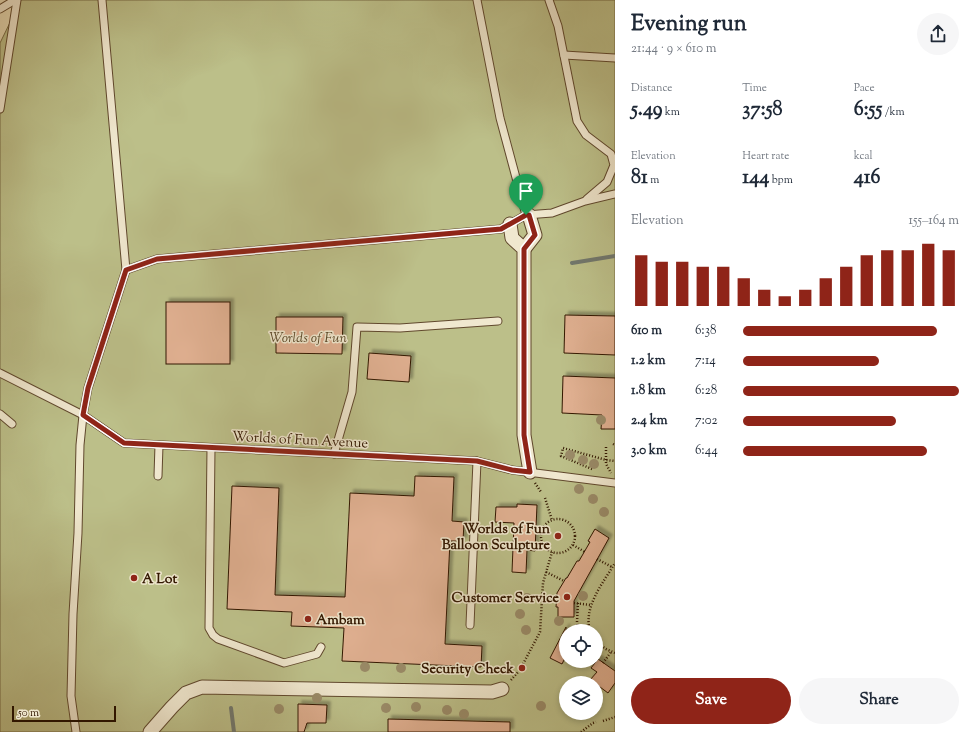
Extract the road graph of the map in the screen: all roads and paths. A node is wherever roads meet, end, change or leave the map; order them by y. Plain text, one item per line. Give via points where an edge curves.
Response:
1 (16, 0) edge
2 (102, 0) edge
3 (477, 0) edge
4 (549, 0) edge
5 (0, 9) edge
6 (564, 55) junction
7 (615, 58) edge
8 (0, 109) edge
9 (615, 194) edge
10 (585, 201) junction
11 (528, 215) junction
12 (510, 224) junction
13 (524, 249) junction
14 (126, 270) junction
15 (498, 321) dead end
16 (0, 373) edge
17 (0, 414) edge
18 (83, 415) junction
19 (12, 424) dead end
20 (159, 445) junction
21 (606, 446) dead end
22 (211, 448) junction
23 (334, 454) junction
24 (606, 460) junction
25 (477, 461) junction
26 (615, 461) edge
27 (530, 472) junction
28 (613, 475) dead end
29 (158, 476) dead end
30 (602, 482) junction
31 (615, 483) edge
32 (545, 498) dead end
33 (552, 520) junction
34 (573, 545) junction
35 (552, 552) junction
36 (585, 552) dead end
37 (597, 559) dead end
38 (615, 563) edge
39 (613, 567) junction
40 (546, 572) junction
41 (564, 582) dead end
42 (574, 603) dead end
43 (578, 603) junction
44 (591, 605) junction
45 (577, 624) edge
46 (589, 624) edge
47 (470, 625) dead end
48 (320, 647) dead end
49 (603, 647) edge
50 (611, 652) junction
51 (615, 653) edge
52 (603, 663) dead end
53 (523, 664) dead end
54 (502, 689) dead end
55 (615, 717) edge
56 (603, 721) dead end
57 (596, 722) dead end
58 (76, 732) edge
59 (150, 732) edge
60 (582, 732) edge

1 - 5 lane
1 - 8 lane
2 - 14 lane
3 - 11 lane via 500,118
4 - 6 lane
6 - 7 lane
6 - 10 lane via 577,121 586,135 611,154 614,165 607,182
9 - 10 lane
10 - 11 lane via 552,213
11 - 12 lane
11 - 13 street via 535,235
12 - 13 street via 512,238
12 - 14 lane via 501,229 157,259
13 - 27 street via 524,435
14 - 18 lane via 88,388
15 - 23 lane via 400,328 357,327 352,392
16 - 18 lane, Worlds of Fun Avenue
17 - 19 lane
18 - 20 lane, Worlds of Fun Avenue via 124,443
18 - 58 lane via 71,696
20 - 22 lane, Worlds of Fun Avenue
20 - 29 lane
21 - 24 path
22 - 23 lane, Worlds of Fun Avenue
22 - 48 lane via 209,628 218,638 284,663 317,654
23 - 25 lane, Worlds of Fun Avenue
24 - 26 path
24 - 28 path
24 - 30 path via 563,448 561,456 592,469
25 - 27 lane, Worlds of Fun Avenue
25 - 47 lane
27 - 30 lane, Worlds of Fun Avenue
30 - 31 lane, Worlds of Fun Avenue
32 - 33 path
33 - 34 path via 568,522 574,529
33 - 35 path via 541,532 542,542 547,550
34 - 35 path via 566,552
34 - 36 path
35 - 40 path
37 - 39 path
38 - 39 path
39 - 44 path
40 - 41 path
40 - 53 path via 540,632
42 - 43 path
43 - 44 path
43 - 45 path
44 - 46 path
49 - 50 path
50 - 51 path
50 - 52 path
54 - 59 street via 492,692 202,687 186,693
55 - 56 path
57 - 60 path

